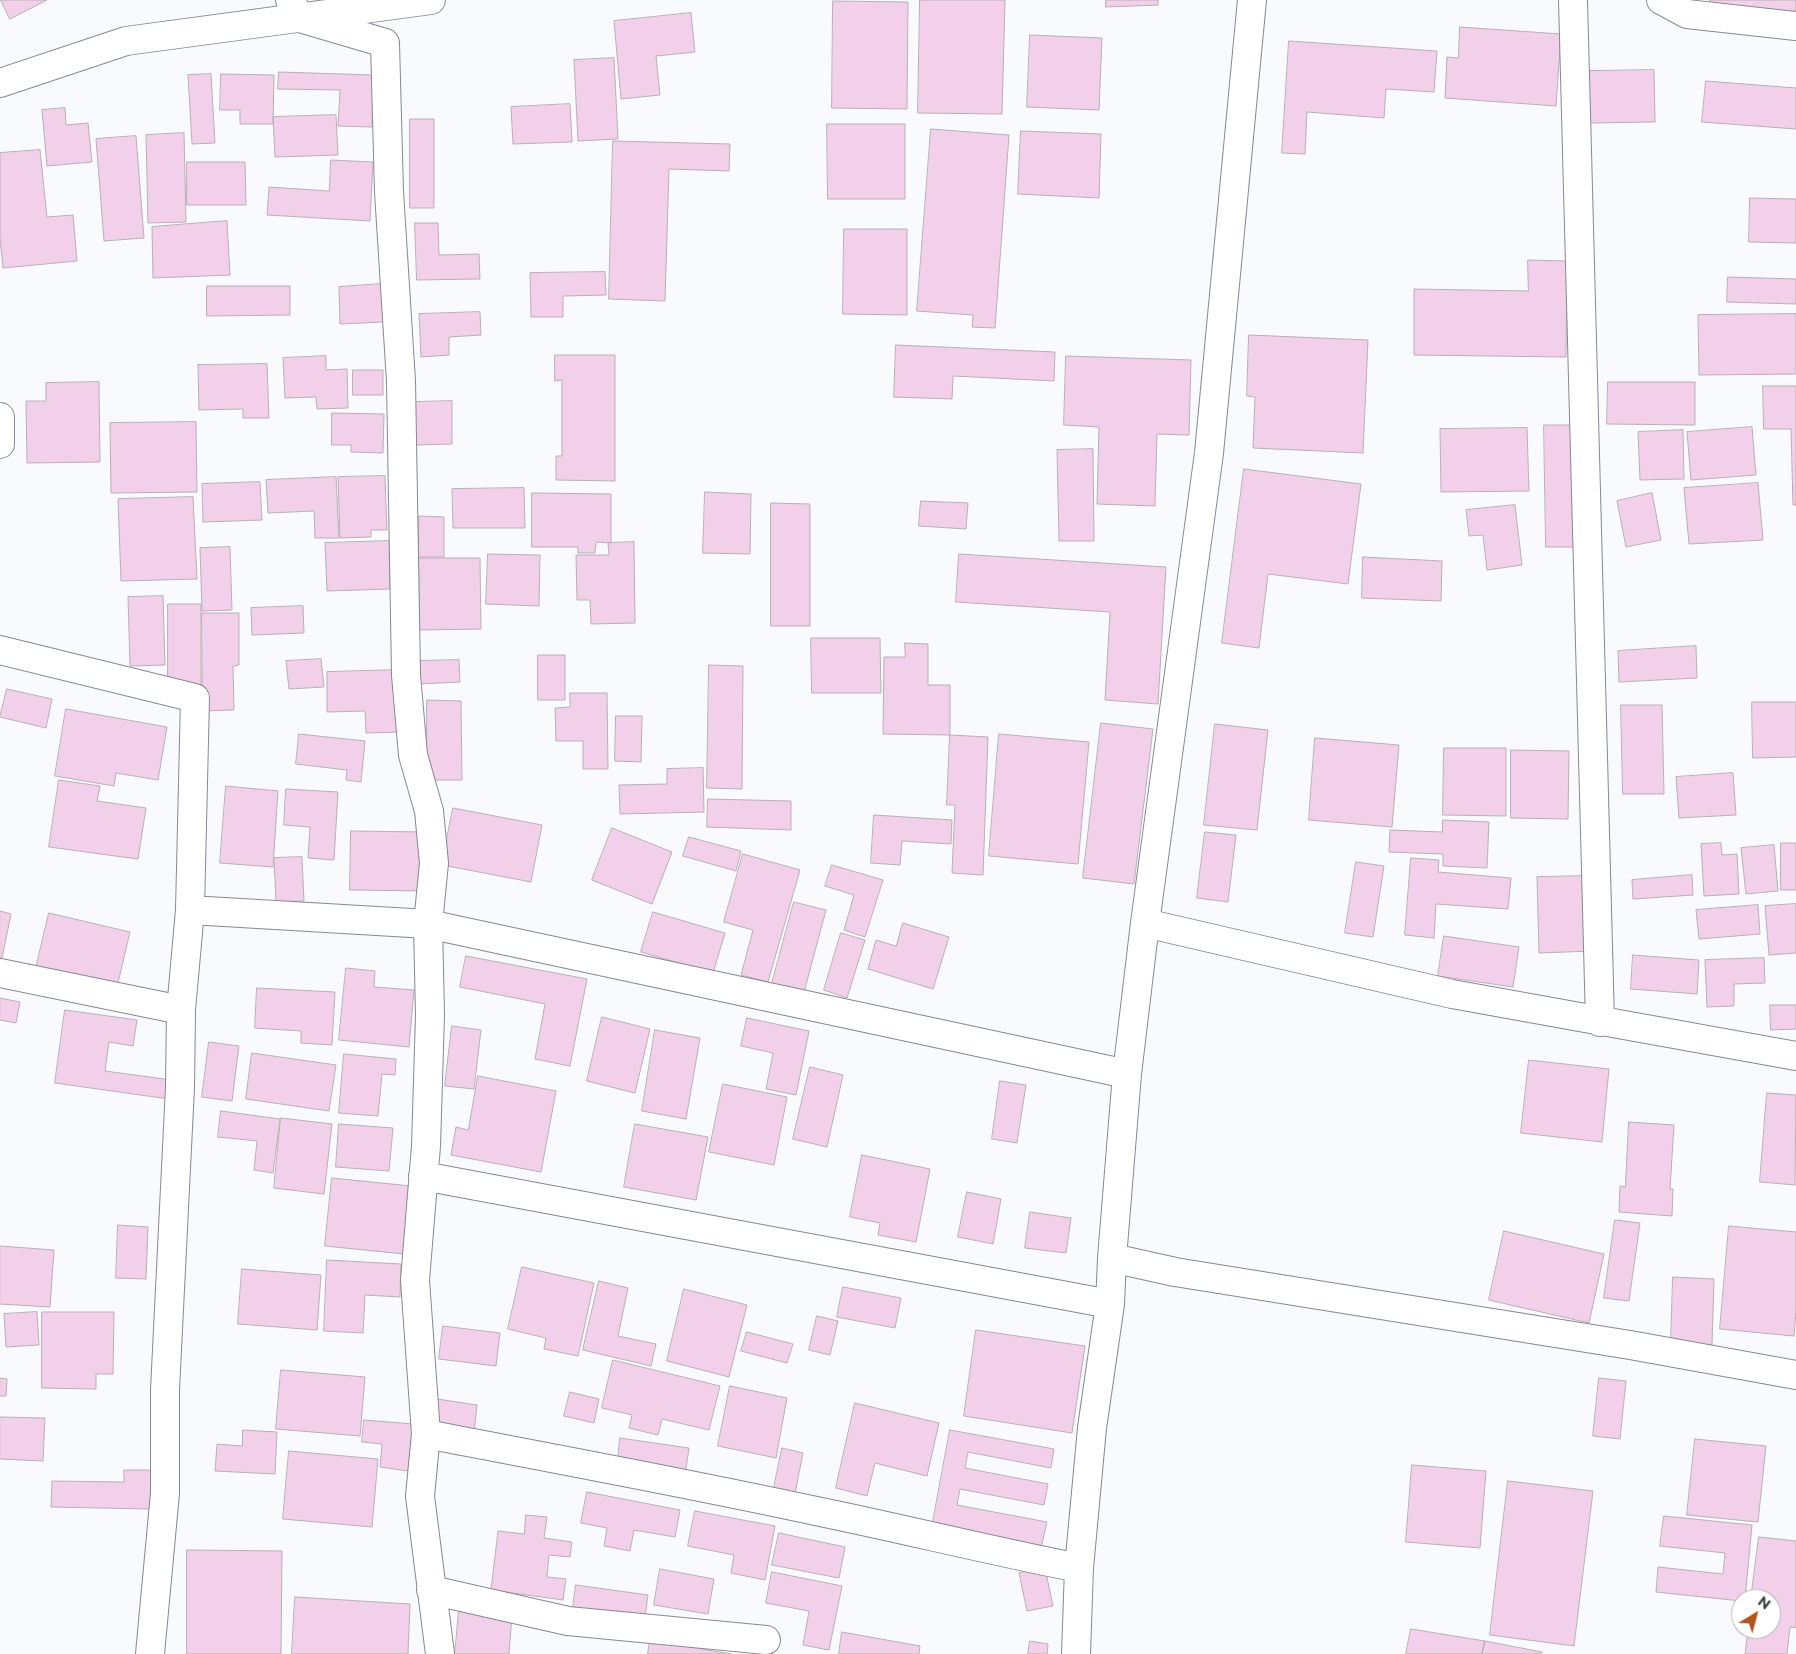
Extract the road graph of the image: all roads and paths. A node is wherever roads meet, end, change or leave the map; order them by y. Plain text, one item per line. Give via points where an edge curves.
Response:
1 (431, 0) edge
2 (1252, 0) edge
3 (1574, 0) edge
4 (1661, 0) edge
5 (295, 9) edge
6 (1796, 26) edge
7 (0, 83) edge
8 (0, 417) edge
9 (0, 444) edge
10 (0, 650) edge
11 (190, 910) junction
12 (428, 924) junction
13 (1145, 924) junction
14 (0, 973) edge
15 (180, 1010) junction
16 (1600, 1022) junction
17 (1796, 1056) edge
18 (1127, 1074) junction
19 (423, 1176) junction
20 (1112, 1258) junction
21 (1110, 1304) junction
22 (1796, 1375) edge
23 (426, 1434) junction
24 (1079, 1568) junction
25 (431, 1590) junction
26 (766, 1640) dead end
27 (150, 1654) edge
28 (440, 1654) edge
29 (1076, 1654) edge

1 - 5 street
2 - 13 street via 1210,453
3 - 16 street
4 - 6 street via 1687,14
5 - 7 street via 126,40
5 - 12 street via 385,43 389,192 401,382 406,675 413,755 429,811 434,863
8 - 9 street
10 - 11 street via 195,698
11 - 12 street
11 - 15 street
12 - 18 street
12 - 19 street via 430,1015
13 - 16 street via 1452,994
13 - 18 street
14 - 15 street
15 - 27 street via 180,1087 165,1390 165,1492
16 - 17 street
18 - 20 street
19 - 21 street
19 - 23 street via 415,1280
20 - 21 street
20 - 22 street via 1175,1272
21 - 24 street via 1092,1428
23 - 24 street via 780,1503
23 - 25 street via 420,1496
24 - 29 street
25 - 26 street via 568,1621
25 - 28 street

